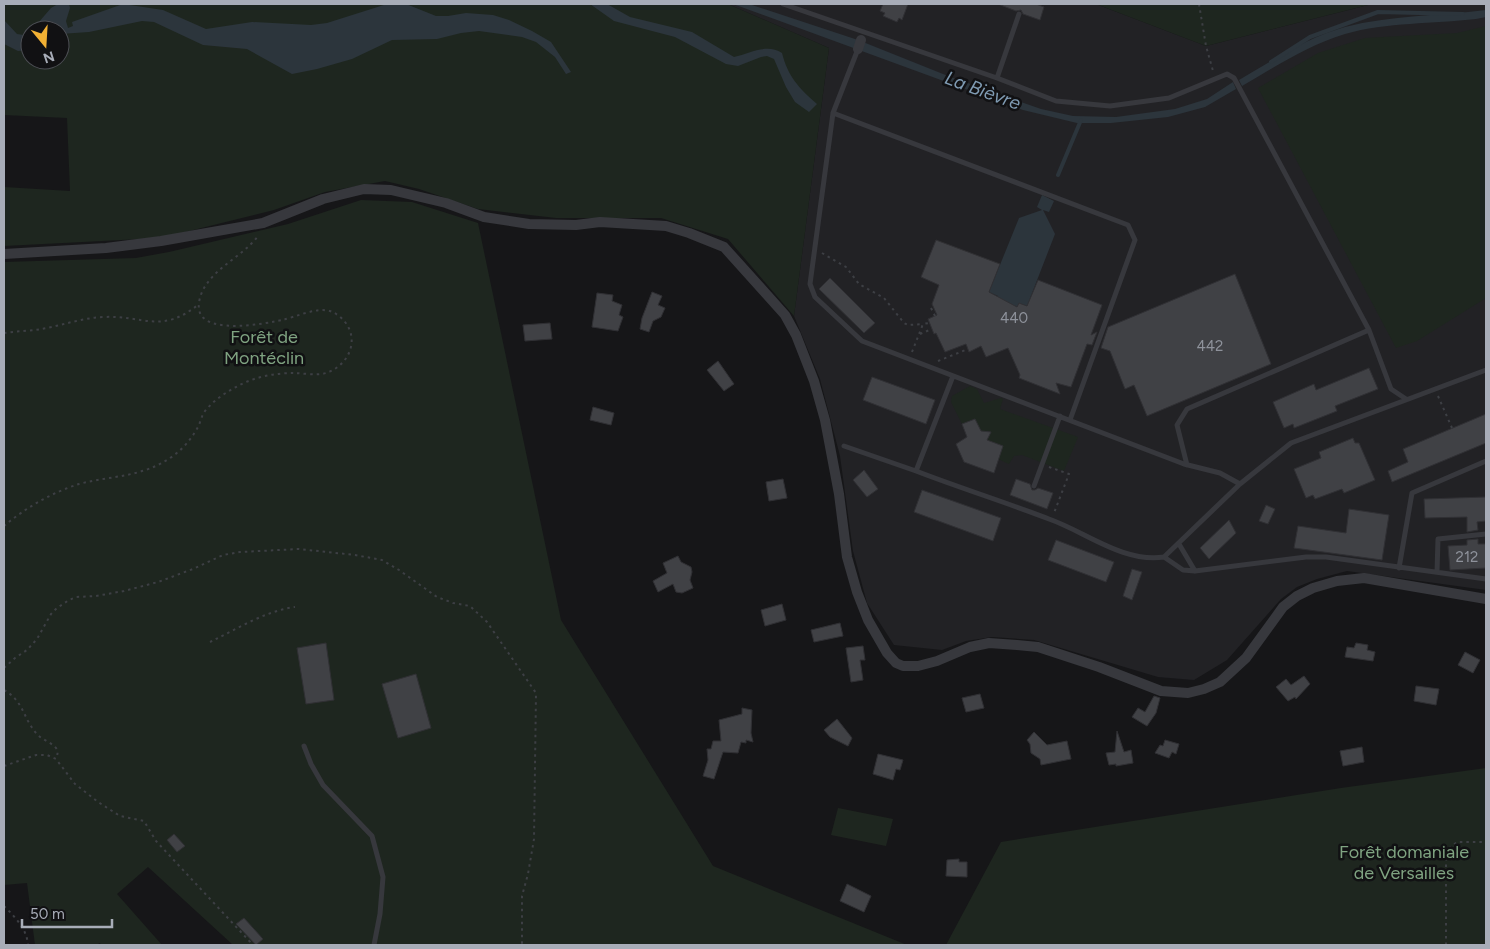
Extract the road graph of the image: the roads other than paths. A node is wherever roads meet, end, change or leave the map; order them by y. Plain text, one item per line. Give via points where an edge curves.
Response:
1 (783, 4) edge
2 (1019, 14) dead end
3 (861, 41) junction
4 (997, 78) junction
5 (833, 113) junction
6 (4, 254) edge
7 (1369, 330) junction
8 (1486, 370) edge
9 (953, 376) junction
10 (1406, 398) junction
11 (1060, 416) junction
12 (1070, 420) junction
13 (844, 446) dead end
14 (1486, 461) edge
15 (1188, 465) junction
16 (916, 471) junction
17 (1240, 484) junction
18 (1034, 486) dead end
19 (1486, 534) edge
20 (1180, 544) junction
21 (1164, 558) junction
22 (1399, 568) junction
23 (1195, 572) junction
24 (1437, 572) junction
25 (1486, 579) edge
26 (1486, 598) edge
27 (304, 746) dead end
28 (374, 945) edge

1 - 3 lane
2 - 4 lane
3 - 4 lane
3 - 5 lane
4 - 7 lane via 1056,101 1110,106 1169,98 1228,74 1234,78
5 - 9 lane via 810,284 815,297 862,341
5 - 12 lane via 1128,225 1135,240
6 - 26 street via 106,248 262,223 323,199 364,189 391,190 446,203 484,217 529,224 600,222 666,226 724,247 785,315 796,335 814,380 825,420 847,557 857,592 887,653 896,664 903,666 937,661 989,643 1017,645 1038,648 1161,691 1188,692 1220,682 1246,658 1283,607 1313,588 1364,578
7 - 10 lane via 1391,389
7 - 15 lane via 1187,409 1177,425
8 - 10 lane
9 - 11 lane
9 - 16 lane
10 - 17 lane via 1291,443
11 - 12 lane
11 - 18 lane
12 - 15 lane
13 - 16 lane
14 - 22 lane via 1412,493
15 - 17 lane via 1220,474
16 - 21 lane via 1051,519 1122,552
17 - 20 lane
19 - 24 lane via 1438,538
20 - 21 lane
20 - 23 lane
21 - 23 lane via 1183,570
22 - 23 lane via 1306,557
22 - 24 lane
24 - 25 lane
27 - 28 lane via 323,785 372,836 383,877

